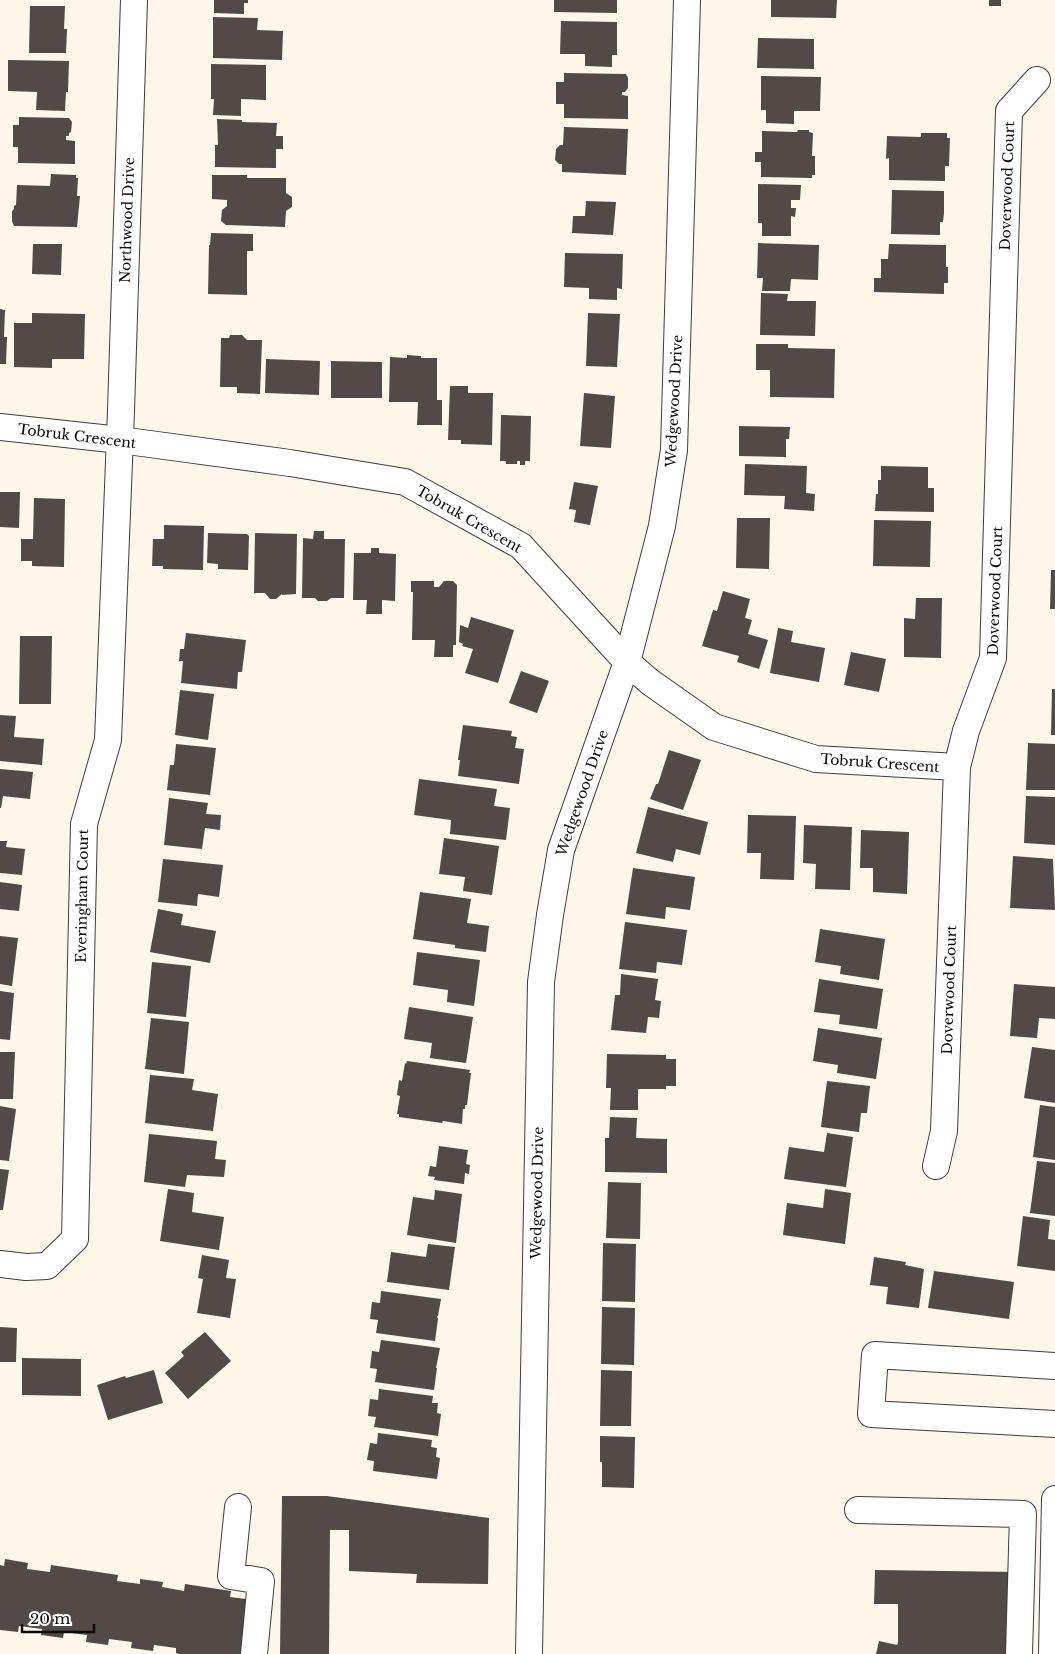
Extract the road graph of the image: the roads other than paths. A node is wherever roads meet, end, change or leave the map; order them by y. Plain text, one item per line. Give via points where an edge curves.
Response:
1 (134, 0) edge
2 (687, 0) edge
3 (1037, 80) dead end
4 (0, 427) edge
5 (120, 440) junction
6 (627, 662) junction
7 (958, 767) junction
8 (936, 1166) dead end
9 (0, 1264) edge
10 (1055, 1366) edge
11 (1055, 1424) edge
12 (1055, 1499) edge
13 (238, 1507) dead end
14 (858, 1510) dead end
15 (254, 1654) edge
16 (529, 1654) edge
17 (1019, 1654) edge
18 (1052, 1654) edge

1 - 5 street, Northwood Drive
2 - 6 street, Wedgewood Drive via 674,450 662,526
3 - 7 street, Doverwood Court via 1009,111 994,658 966,731
4 - 5 street, Tobruk Crescent
5 - 6 street, Tobruk Crescent via 405,482 521,546
5 - 9 street, Everingham Court via 108,740 84,824 75,1239 48,1266
6 - 7 street, Tobruk Crescent via 714,726 816,759
6 - 16 street, Wedgewood Drive via 562,850 541,982
7 - 8 street, Doverwood Court via 944,1132
10 - 11 street via 875,1355 872,1414
12 - 18 street
13 - 15 street via 231,1576 261,1581
14 - 17 street via 1024,1514

